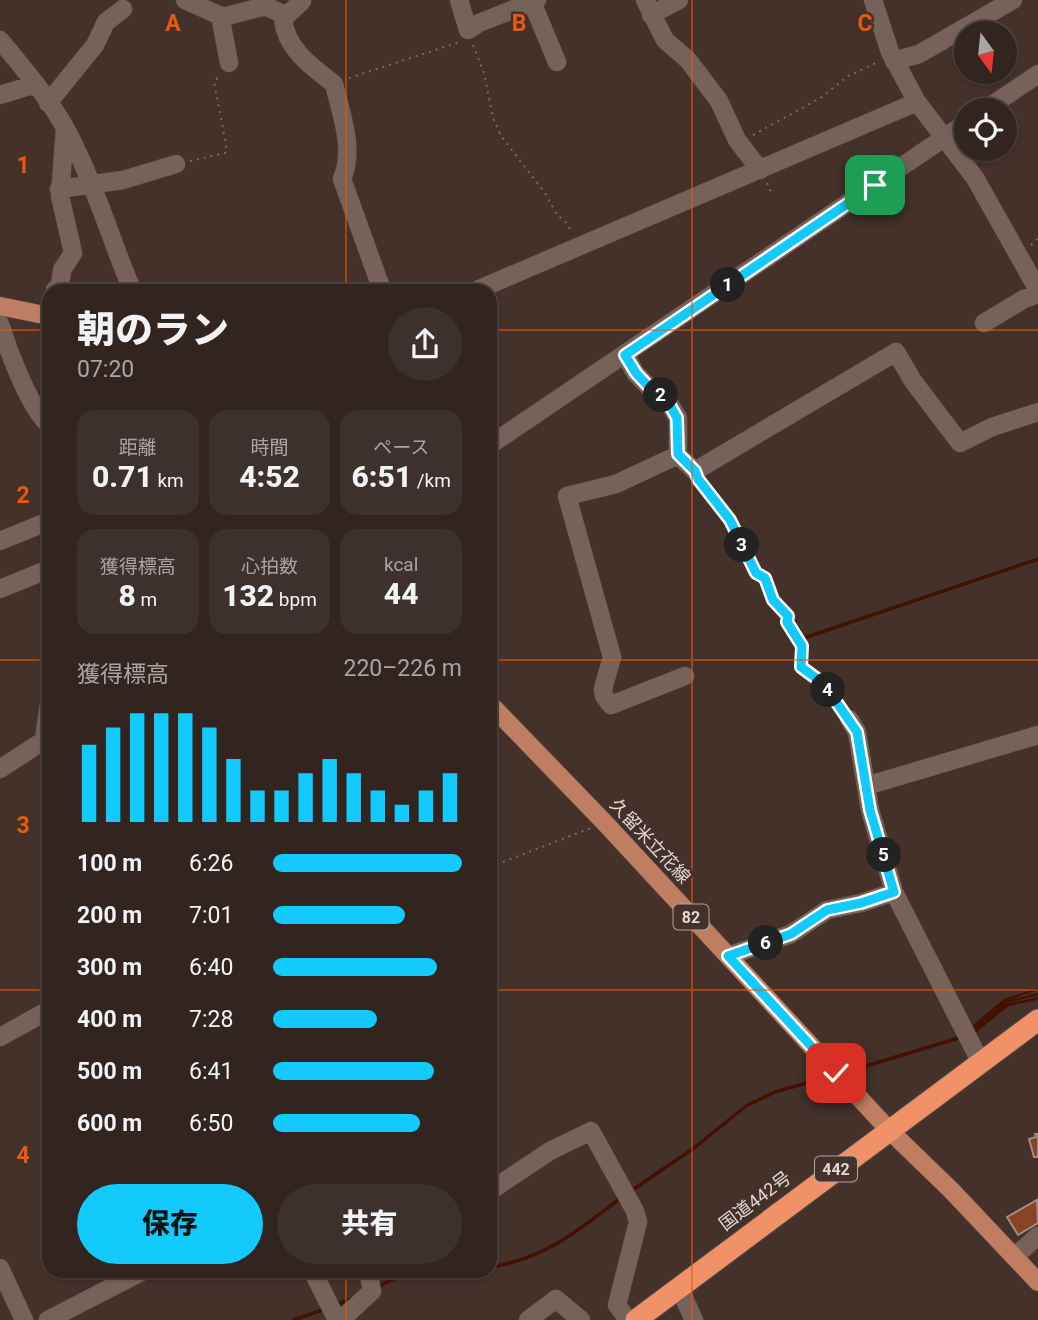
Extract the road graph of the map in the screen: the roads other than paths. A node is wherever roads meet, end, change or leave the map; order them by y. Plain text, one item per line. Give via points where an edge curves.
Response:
1 (185, 0) edge
2 (459, 0) edge
3 (679, 0) edge
4 (873, 0) edge
5 (1013, 0) edge
6 (302, 1) edge
7 (535, 1) edge
8 (648, 8) edge
9 (125, 10) edge
10 (220, 15) junction
11 (285, 15) junction
12 (0, 40) edge
13 (893, 58) junction
14 (557, 62) dead end
15 (229, 63) road end
16 (1038, 74) edge
17 (36, 84) junction
18 (0, 95) edge
19 (1003, 98) edge
20 (917, 102) junction
21 (48, 103) junction
22 (65, 128) junction
23 (954, 131) edge
24 (944, 138) junction
25 (176, 164) road end
26 (760, 170) junction
27 (91, 184) junction
28 (60, 189) junction
29 (60, 284) edge
30 (130, 284) edge
31 (380, 284) edge
32 (492, 284) edge
33 (1038, 292) edge
34 (0, 306) edge
35 (42, 315) edge
36 (984, 323) dead end
37 (0, 324) edge
38 (3, 346) edge
39 (625, 355) junction
40 (1038, 412) edge
41 (42, 418) edge
42 (497, 440) edge
43 (678, 454) junction
44 (42, 524) edge
45 (0, 541) edge
46 (42, 572) edge
47 (0, 589) edge
48 (685, 676) dead end
49 (497, 711) edge
50 (849, 719) road end
51 (1038, 735) edge
52 (42, 741) edge
53 (0, 769) edge
54 (866, 786) junction
55 (894, 892) junction
56 (728, 956) junction
57 (42, 1014) edge
58 (1038, 1020) edge
59 (0, 1037) edge
60 (981, 1063) junction
61 (890, 1131) junction
62 (497, 1186) edge
63 (1038, 1236) edge
64 (1014, 1257) junction
65 (0, 1268) edge
66 (129, 1278) edge
67 (316, 1278) edge
68 (370, 1278) edge
69 (1038, 1282) edge
70 (679, 1287) junction
71 (24, 1320) edge
72 (48, 1320) edge
73 (339, 1320) edge
74 (528, 1320) edge
75 (581, 1320) edge
76 (628, 1320) edge
77 (636, 1320) edge
78 (694, 1320) edge

1 - 10 street
2 - 7 street via 468,33 479,23
3 - 8 street
4 - 13 street
5 - 13 street via 930,48
6 - 11 street
7 - 14 street
8 - 26 street via 664,40 688,60 719,101
9 - 21 street via 106,22 95,45
10 - 11 street via 265,6
10 - 15 street
11 - 31 street via 284,28 293,48 334,84 348,148 342,179
12 - 17 street
13 - 20 street
16 - 19 street
17 - 18 street
17 - 21 street
20 - 24 street
20 - 26 street
21 - 22 street
22 - 27 street
22 - 28 street
23 - 24 street
24 - 33 street via 975,178
24 - 39 street
25 - 27 street
26 - 32 street
27 - 28 street
27 - 30 street
28 - 29 street via 73,253 62,270
33 - 36 street
34 - 35 main road
37 - 38 street
38 - 41 street
39 - 42 street
39 - 43 street via 643,380 667,400 677,418
40 - 43 street via 960,443 896,352 695,471
43 - 48 street via 616,484 566,496 612,657 603,689 609,710
44 - 45 street
46 - 47 street
49 - 56 main road, 久留米立花線 / 82
50 - 54 street via 857,732
51 - 54 street
52 - 53 street
54 - 55 street
55 - 56 street via 827,910 791,934
55 - 60 street
56 - 61 main road, 久留米立花線 / 82
57 - 59 street
58 - 60 highway, 国道442号 / 442
60 - 61 highway, 国道442号 / 442
61 - 64 main road, 久留米立花線 / 82
61 - 70 highway, 国道442号 / 442
62 - 76 street via 550,1151 591,1131 638,1222 617,1305
63 - 64 street
64 - 69 main road, 久留米立花線 / 82
65 - 71 street
66 - 72 street
67 - 73 street
68 - 73 street via 372,1291
70 - 77 highway, 国道442号 / 442
70 - 78 street
74 - 75 street via 556,1299

